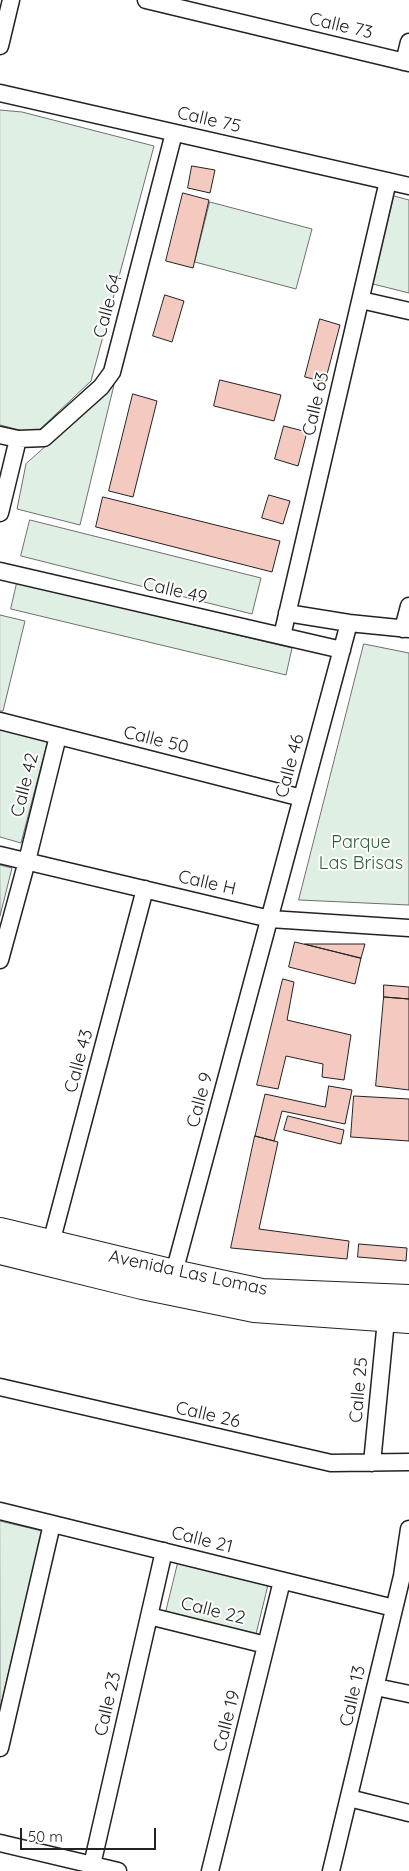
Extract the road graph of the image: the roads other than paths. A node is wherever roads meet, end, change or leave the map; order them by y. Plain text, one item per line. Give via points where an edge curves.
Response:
1 (11, 0) edge
2 (146, 0) edge
3 (409, 42) edge
4 (0, 46) edge
5 (407, 62) edge
6 (0, 93) edge
7 (174, 133) junction
8 (388, 181) junction
9 (409, 186) edge
10 (360, 300) junction
11 (409, 311) edge
12 (0, 435) edge
13 (18, 439) junction
14 (0, 514) edge
15 (0, 571) edge
16 (409, 606) edge
17 (287, 613) junction
18 (349, 623) junction
19 (406, 629) edge
20 (282, 636) junction
21 (342, 650) junction
22 (0, 721) edge
23 (58, 736) junction
24 (302, 798) junction
25 (0, 855) edge
26 (27, 861) junction
27 (145, 889) junction
28 (270, 919) junction
29 (409, 928) edge
30 (0, 960) edge
31 (0, 1230) edge
32 (51, 1244) junction
33 (0, 1252) edge
34 (172, 1282) junction
35 (409, 1297) edge
36 (386, 1320) junction
37 (409, 1321) edge
38 (0, 1387) edge
39 (409, 1462) edge
40 (372, 1463) junction
41 (0, 1511) edge
42 (52, 1524) junction
43 (409, 1529) edge
44 (164, 1552) junction
45 (405, 1577) edge
46 (282, 1580) junction
47 (394, 1608) junction
48 (149, 1616) junction
49 (266, 1645) junction
50 (376, 1686) junction
51 (409, 1694) edge
52 (0, 1748) edge
53 (349, 1798) junction
54 (409, 1813) edge
55 (0, 1843) edge
56 (57, 1864) edge
57 (92, 1865) junction
58 (118, 1871) edge
59 (210, 1871) edge
60 (331, 1871) edge

1 - 4 street
2 - 5 street, Calle 73
3 - 5 street
6 - 7 street, Calle 75
7 - 8 street, Calle 75
7 - 13 street, Calle 64 via 112,372 101,387 44,438
8 - 9 street, Calle 75
8 - 10 street, Calle 63
10 - 11 street
10 - 17 street, Calle 63
12 - 13 street, Calle 64
13 - 14 street
15 - 20 street, Calle 49
16 - 19 street
17 - 18 street
17 - 20 street, Calle 63
18 - 19 street
18 - 21 street, Calle 46
20 - 21 street, Calle 49
21 - 24 street, Calle 46
22 - 23 street, Calle 50
23 - 24 street, Calle 50
23 - 26 street, Calle 42
24 - 28 street, Calle 46
25 - 26 street, Calle H
26 - 27 street, Calle H
26 - 30 street, Calle 42
27 - 28 street, Calle H
27 - 32 street, Calle 43
28 - 29 street, Calle H
28 - 34 street, Calle 9
31 - 32 street, Avenida Las Lomas
32 - 34 street, Avenida Las Lomas
33 - 34 street, Avenida Las Lomas
34 - 35 street, Avenida Las Lomas via 262,1291
34 - 36 street, Avenida Las Lomas via 254,1310
36 - 37 street, Avenida Las Lomas
36 - 40 street, Calle 25
38 - 40 street, Calle 26 via 331,1463
39 - 40 street, Calle 26
41 - 42 street, Calle 21
42 - 44 street, Calle 21
42 - 52 street
43 - 45 street, Calle 13
44 - 46 street, Calle 21
44 - 48 street, Calle 23
45 - 47 street, Calle 13
46 - 47 street, Calle 21
46 - 49 street, Calle 19
47 - 50 street, Calle 13
48 - 49 street, Calle 22
48 - 57 street, Calle 23
49 - 59 street, Calle 19
50 - 51 street
50 - 53 street, Calle 13
53 - 54 street
53 - 60 street, Calle 13
55 - 56 street
56 - 57 street
57 - 58 street

